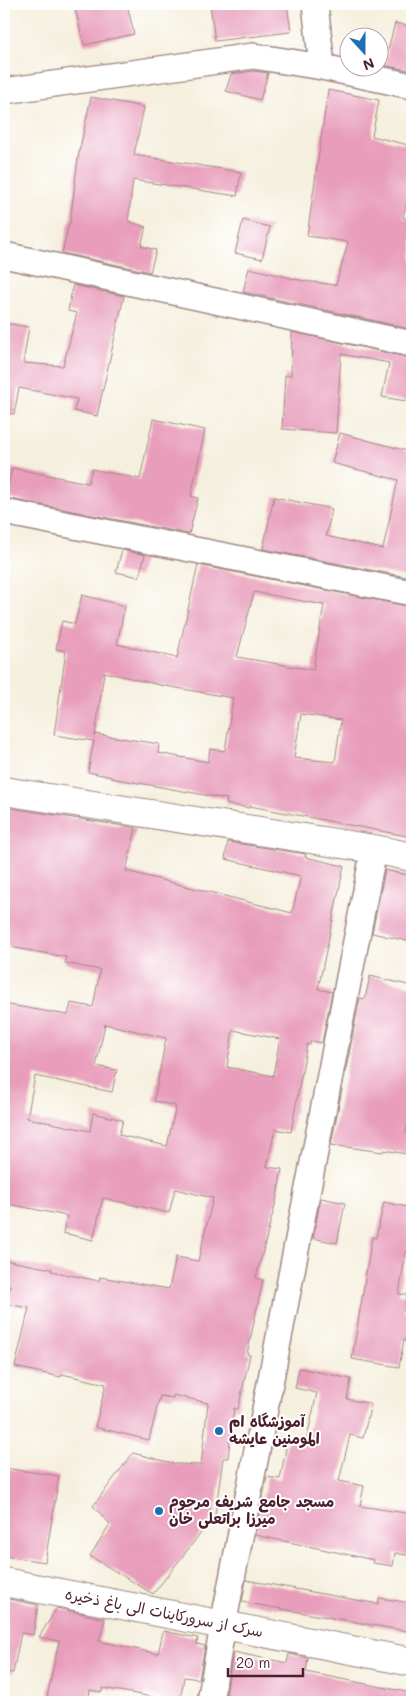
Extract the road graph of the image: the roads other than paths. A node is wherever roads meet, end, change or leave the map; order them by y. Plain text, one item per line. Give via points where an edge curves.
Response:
1 (315, 4) edge
2 (322, 67) junction
3 (412, 86) edge
4 (4, 91) edge
5 (4, 255) edge
6 (412, 344) edge
7 (4, 512) edge
8 (412, 593) edge
9 (4, 791) edge
10 (374, 849) junction
11 (412, 857) edge
12 (4, 1582) edge
13 (223, 1625) junction
14 (412, 1662) edge
15 (210, 1702) edge

1 - 2 street
2 - 3 street
2 - 4 street via 254,56
5 - 6 street
7 - 8 street
9 - 10 street
10 - 11 street
10 - 13 street
12 - 13 street, سرک از سرورکاینات الی باغ ذخیره
13 - 14 street, سرک از سرورکاینات الی باغ ذخیره
13 - 15 street

